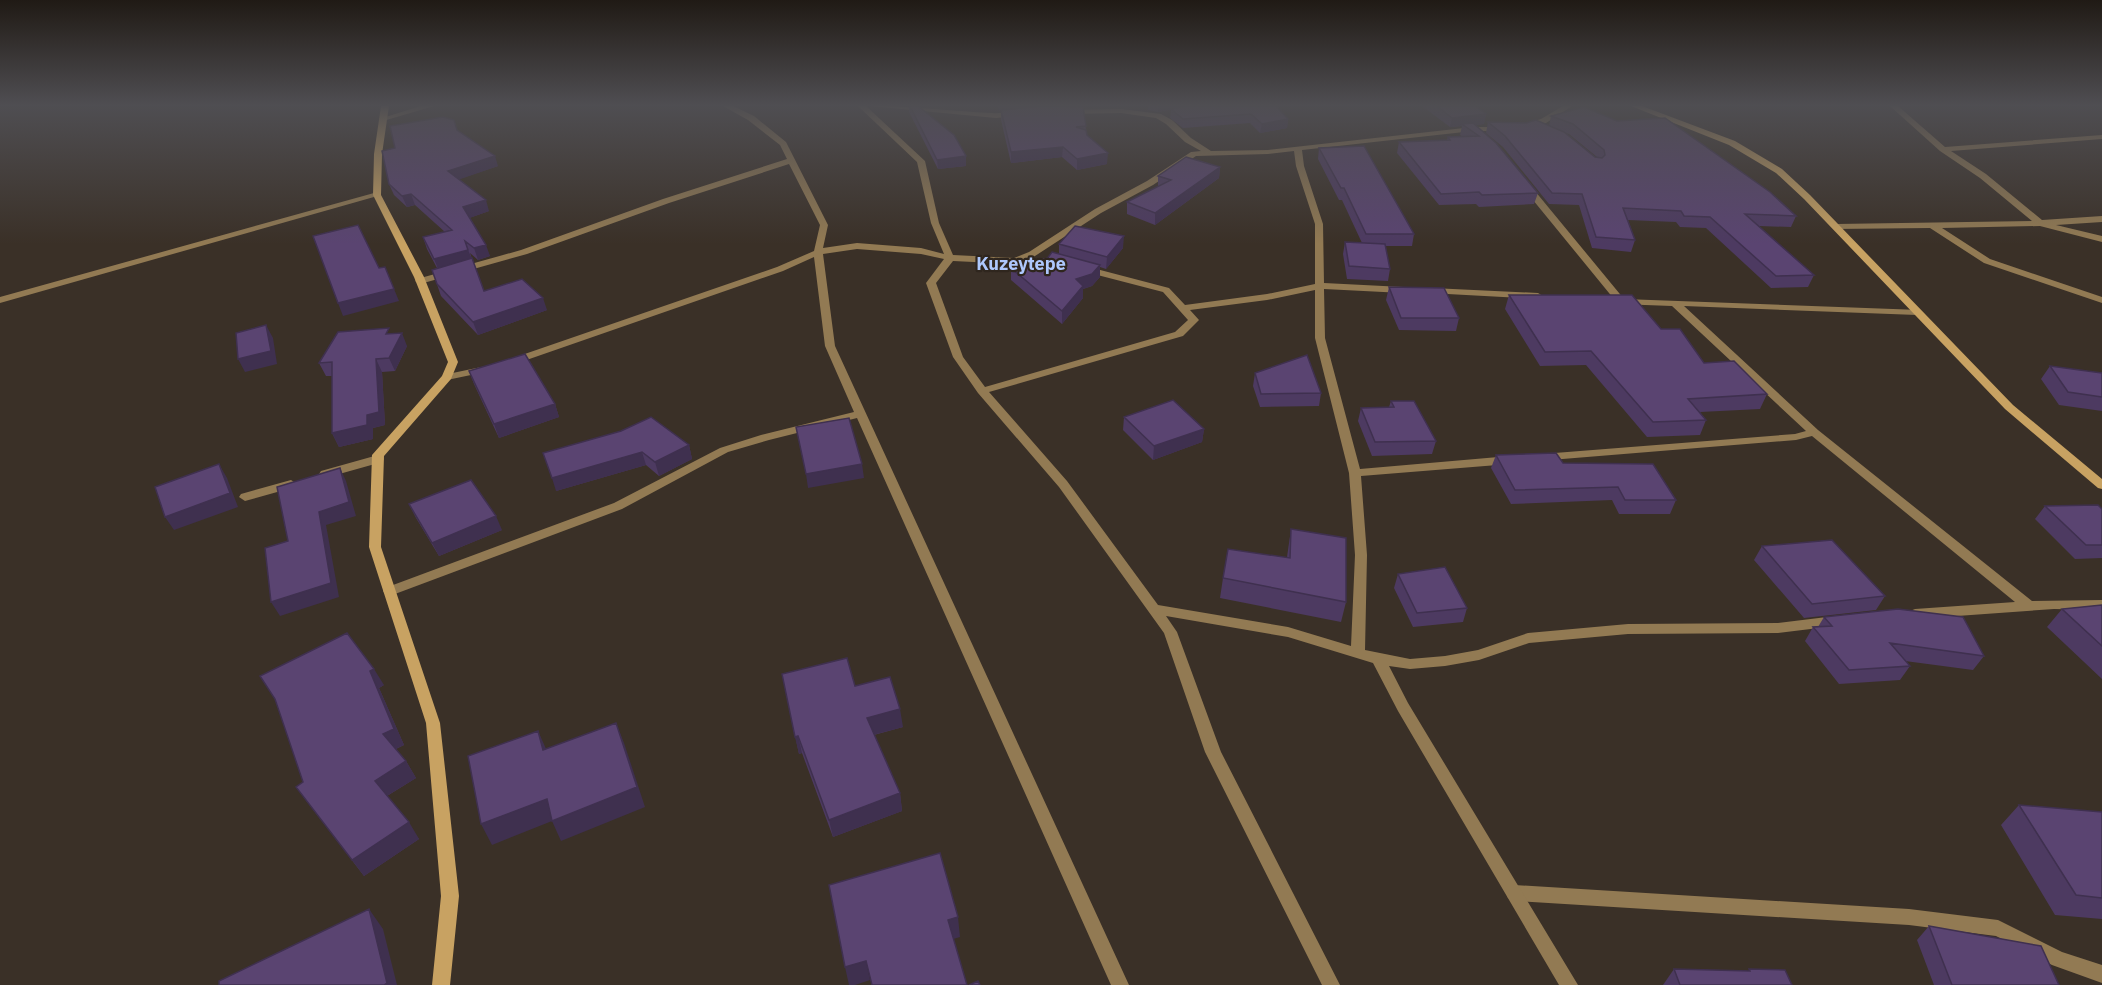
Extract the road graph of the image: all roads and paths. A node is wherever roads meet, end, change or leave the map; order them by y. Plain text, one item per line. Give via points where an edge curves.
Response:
1 (381, 152) edge
2 (787, 152) edge
3 (911, 152) edge
4 (1268, 152) edge
5 (1298, 152) edge
6 (1747, 152) edge
7 (1949, 152) edge
8 (1209, 153) joint
9 (792, 160) junction
10 (1525, 184) edge
11 (377, 195) junction
12 (2102, 219) edge
13 (2040, 222) junction
14 (1932, 225) junction
15 (1836, 227) junction
16 (2102, 239) edge
17 (818, 252) junction
18 (1032, 254) junction
19 (1043, 257) edge
20 (950, 258) junction
21 (1077, 266) edge
22 (420, 281) junction
23 (1319, 286) junction
24 (1545, 296) edge
25 (0, 300) edge
26 (1600, 300) edge
27 (2102, 300) edge
28 (1621, 302) junction
29 (1675, 303) junction
30 (1183, 308) junction
31 (1917, 312) junction
32 (447, 376) junction
33 (982, 391) junction
34 (860, 414) junction
35 (1814, 432) junction
36 (1534, 458) edge
37 (378, 459) junction
38 (1522, 459) edge
39 (1355, 473) junction
40 (2102, 484) edge
41 (245, 497) dead end
42 (390, 591) junction
43 (2102, 605) edge
44 (2029, 606) junction
45 (1154, 609) junction
46 (1906, 615) edge
47 (1848, 620) edge
48 (1359, 653) junction
49 (1378, 659) junction
50 (1514, 893) junction
51 (2102, 974) edge
52 (441, 985) edge
53 (1120, 985) edge
54 (1331, 985) edge
55 (1569, 985) edge

1 - 11 street
2 - 9 street
3 - 20 street via 921,161 935,223
4 - 8 street
5 - 23 street via 1319,224
6 - 15 street via 1779,171
7 - 13 street
8 - 18 street via 1194,154 1181,161
9 - 17 street via 824,225
9 - 22 street via 524,252
10 - 28 street
11 - 22 street
11 - 25 street
12 - 13 street
13 - 14 street
13 - 16 street
14 - 15 street
14 - 27 street via 1988,261
15 - 31 street
17 - 20 street via 857,246 921,251
17 - 32 street via 507,364
17 - 34 street via 830,346
18 - 19 street
18 - 20 street via 1015,261
20 - 33 street via 931,284 958,357
21 - 30 street via 1166,290
22 - 32 street via 453,362
23 - 24 street
23 - 30 street
23 - 39 street via 1320,338
26 - 28 street
28 - 29 street
29 - 31 street
29 - 35 street
30 - 33 street via 1194,320 1179,334
31 - 40 street via 2009,407
32 - 37 street
33 - 45 street via 1063,484
34 - 42 street via 724,450 618,506
34 - 53 street
35 - 36 street via 1796,437
35 - 44 street
37 - 41 street
37 - 42 street via 375,547
38 - 39 street
39 - 48 street via 1361,555
42 - 52 street via 434,723 450,896
43 - 44 street
44 - 46 street
45 - 48 street via 1288,632
45 - 54 street via 1170,632 1213,752
47 - 49 street via 1778,628 1628,629 1528,638 1445,662 1410,664
48 - 49 street
49 - 50 street via 1402,707
50 - 51 street via 1909,916 1998,928 2058,959
50 - 55 street

